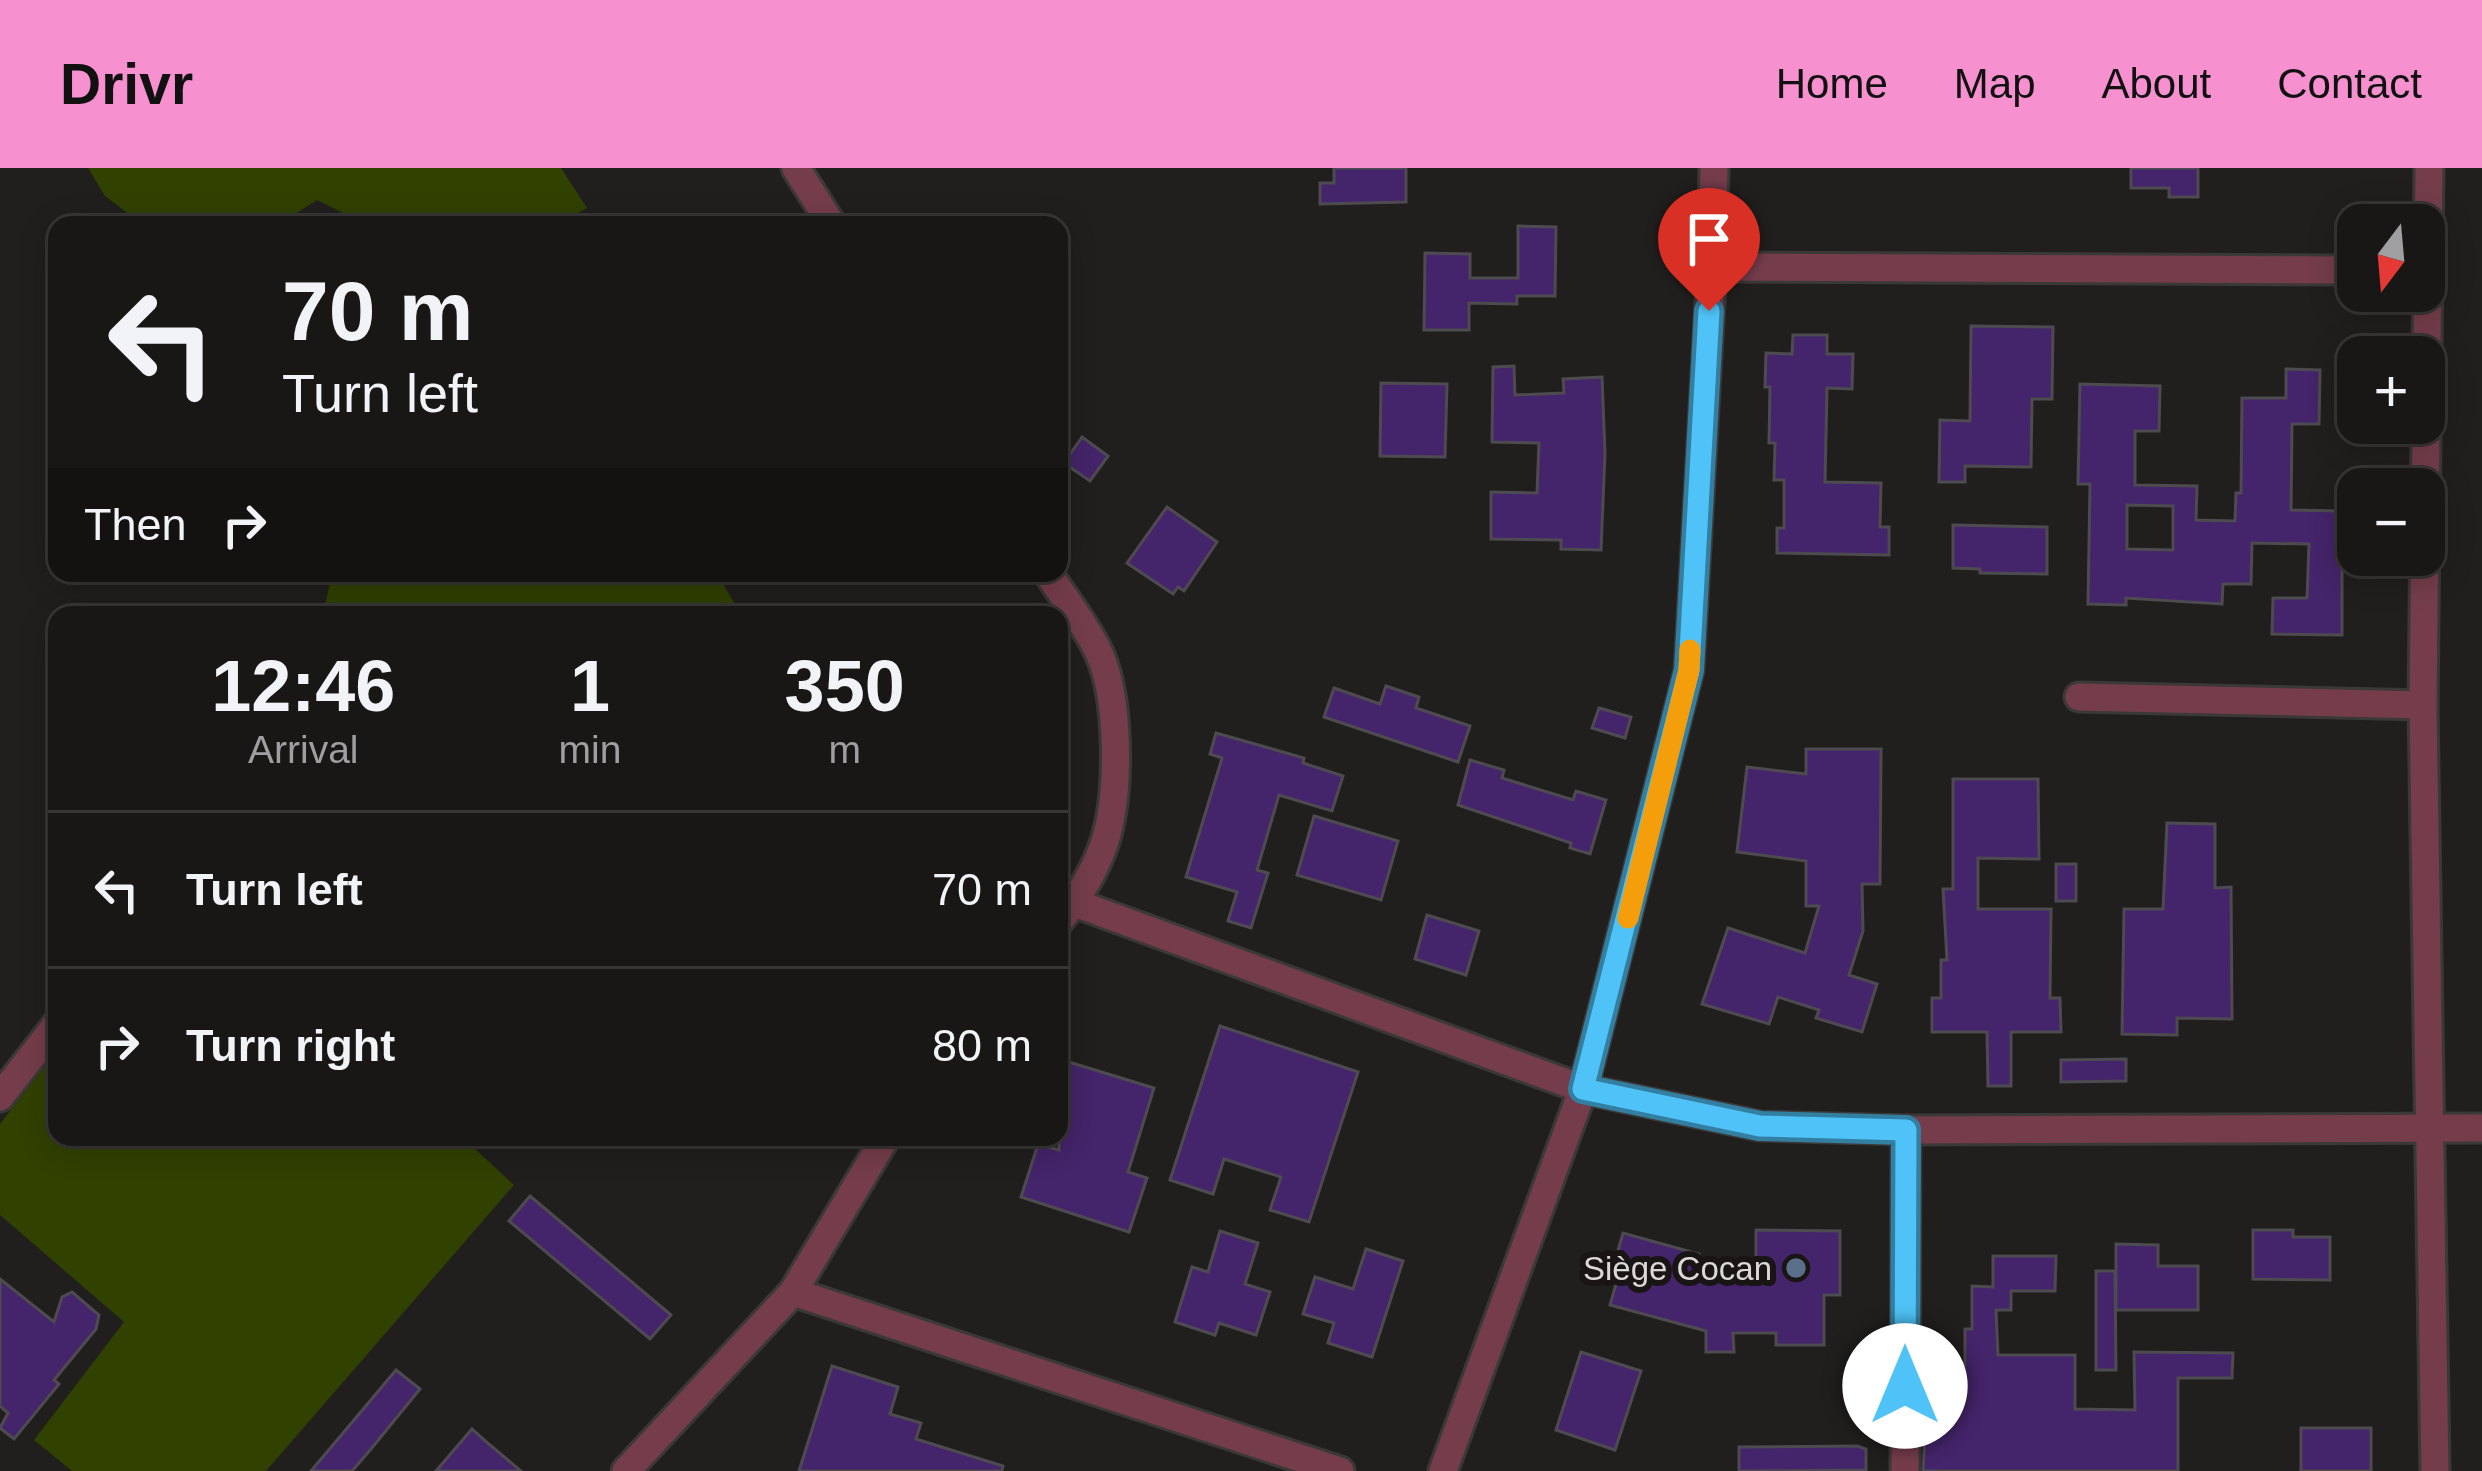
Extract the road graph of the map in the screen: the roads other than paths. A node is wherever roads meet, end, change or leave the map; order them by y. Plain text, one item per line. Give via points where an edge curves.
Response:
1 (796, 168) edge
2 (1714, 168) edge
3 (2429, 168) edge
4 (2428, 204) edge
5 (826, 216) edge
6 (1712, 266) junction
7 (2337, 270) edge
8 (2426, 312) edge
9 (1054, 582) edge
10 (2079, 697) dead end
11 (2423, 705) junction
12 (1068, 910) edge
13 (1068, 912) edge
14 (48, 1036) edge
15 (1583, 1089) junction
16 (0, 1097) edge
17 (2428, 1127) junction
18 (2482, 1128) edge
19 (1906, 1130) junction
20 (881, 1146) edge
21 (793, 1292) junction
22 (626, 1471) edge
23 (1340, 1471) edge
24 (1443, 1471) edge
25 (1905, 1471) edge
26 (2434, 1471) edge

1 - 5 street
2 - 6 street
3 - 4 street
6 - 7 street
6 - 15 street via 1689,670
8 - 11 street
9 - 12 street via 1100,653 1115,776 1105,841
10 - 11 street
11 - 17 street
13 - 15 street
14 - 16 street
15 - 19 street via 1760,1126
15 - 24 street
17 - 18 street
17 - 19 street
17 - 26 street
19 - 25 street
20 - 21 street
21 - 22 street
21 - 23 street

